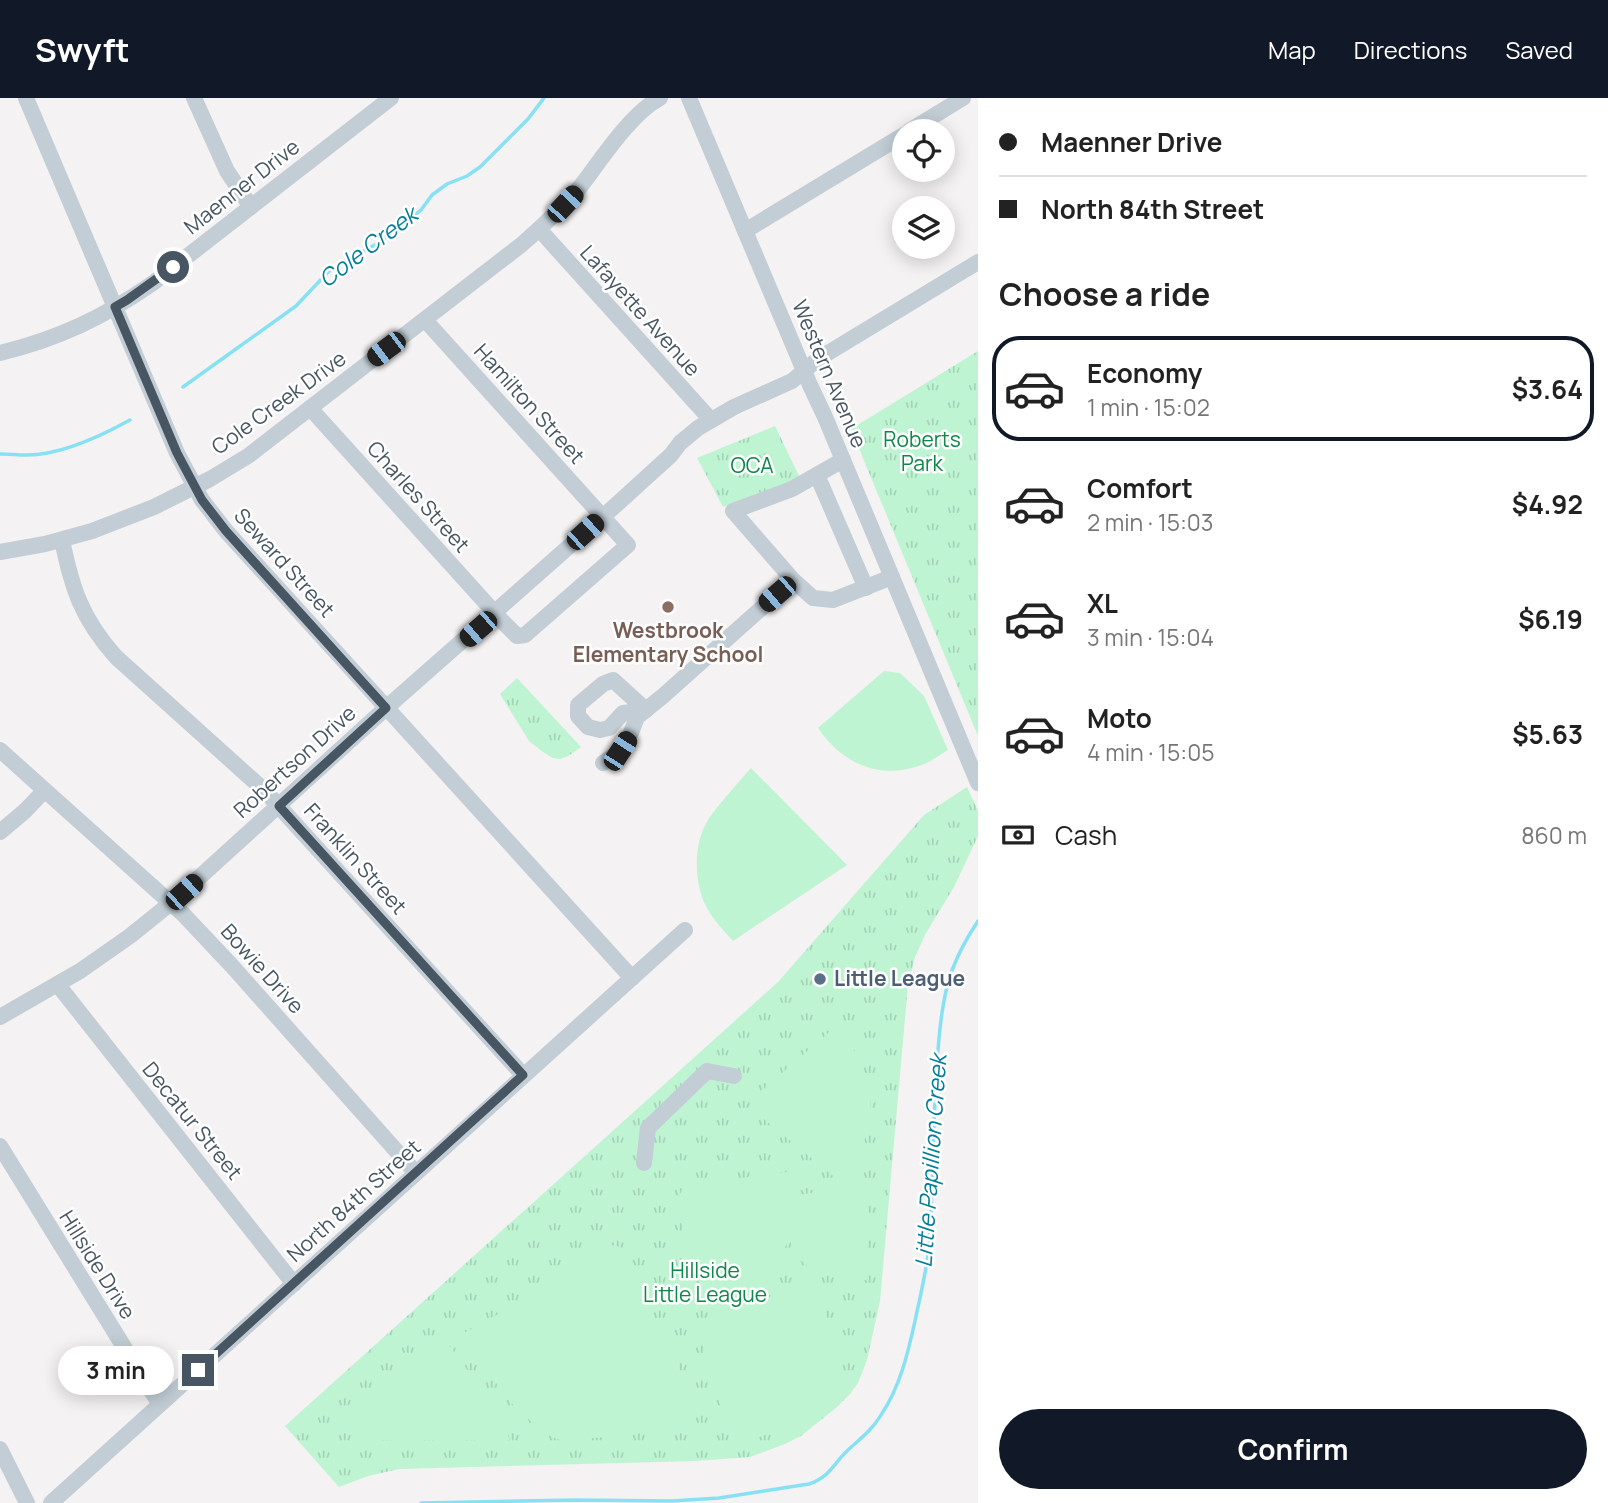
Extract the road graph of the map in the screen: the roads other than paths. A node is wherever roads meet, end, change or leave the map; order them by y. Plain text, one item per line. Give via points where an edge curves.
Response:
1 (26, 98) edge
2 (194, 98) edge
3 (391, 98) edge
4 (660, 98) edge
5 (689, 98) edge
6 (964, 98) edge
7 (370, 104) edge
8 (929, 119) edge
9 (892, 142) edge
10 (251, 207) junction
11 (539, 229) junction
12 (745, 230) junction
13 (978, 262) edge
14 (115, 307) junction
15 (425, 320) junction
16 (0, 353) edge
17 (805, 371) junction
18 (310, 408) junction
19 (711, 420) junction
20 (843, 460) junction
21 (817, 475) junction
22 (195, 487) junction
23 (603, 516) junction
24 (62, 540) junction
25 (0, 551) edge
26 (892, 577) junction
27 (793, 580) junction
28 (866, 588) junction
29 (496, 613) junction
30 (386, 708) junction
31 (0, 750) edge
32 (603, 763) dead end
33 (978, 783) edge
34 (44, 791) junction
35 (279, 806) junction
36 (0, 832) edge
37 (171, 903) junction
38 (685, 930) dead end
39 (632, 978) junction
40 (58, 985) junction
41 (0, 1017) edge
42 (523, 1075) junction
43 (734, 1076) dead end
44 (0, 1146) edge
45 (644, 1163) dead end
46 (416, 1173) junction
47 (294, 1284) junction
48 (160, 1404) junction
49 (0, 1449) edge
50 (27, 1503) edge
51 (51, 1503) edge

1 - 14 street, Seward Street
2 - 10 street via 227,171
3 - 7 street, Maenner Drive
4 - 11 street, Cole Creek Drive via 640,112
5 - 12 street, Western Avenue
6 - 8 street
7 - 10 street, Maenner Drive
9 - 12 street
10 - 14 street, Maenner Drive
11 - 15 street, Cole Creek Drive
11 - 19 street, Lafayette Avenue
12 - 17 street, Western Avenue
13 - 17 street, Robertson Drive
14 - 16 street, Maenner Drive via 45,341
14 - 22 street, Seward Street
15 - 18 street, Cole Creek Drive
15 - 23 street, Hamilton Street
17 - 19 street, Robertson Drive via 792,382
17 - 20 street, Western Avenue
18 - 22 street, Cole Creek Drive via 248,456
18 - 29 street, Charles Street
19 - 23 street, Robertson Drive
20 - 21 street
20 - 26 street, Western Avenue
21 - 27 street via 733,511
21 - 28 street
22 - 24 street, Cole Creek Drive via 130,517
22 - 30 street, Seward Street via 226,531
23 - 29 street, Robertson Drive
23 - 29 street, Hamilton Street via 628,545 525,635 517,636
24 - 25 street, Cole Creek Drive
24 - 35 street, Franklin Street via 78,600 102,641
26 - 28 street
26 - 33 street, Western Avenue
27 - 28 street via 813,598 833,600
27 - 32 street via 637,717 620,751
29 - 30 street, Robertson Drive
30 - 35 street, Robertson Drive
30 - 39 street, Seward Street
31 - 34 street, Bowie Drive
34 - 36 street
34 - 37 street, Bowie Drive
35 - 37 street, Robertson Drive
35 - 42 street, Franklin Street
37 - 40 street, Robertson Drive
37 - 46 street, Bowie Drive
38 - 39 street, North 84th Street
39 - 42 street, North 84th Street
40 - 41 street, Robertson Drive
40 - 47 street, Decatur Street
42 - 46 street, North 84th Street
43 - 45 street via 707,1071 648,1128
44 - 48 street, Hillside Drive
46 - 47 street, North 84th Street
47 - 48 street, North 84th Street
48 - 51 street, North 84th Street
49 - 50 street

